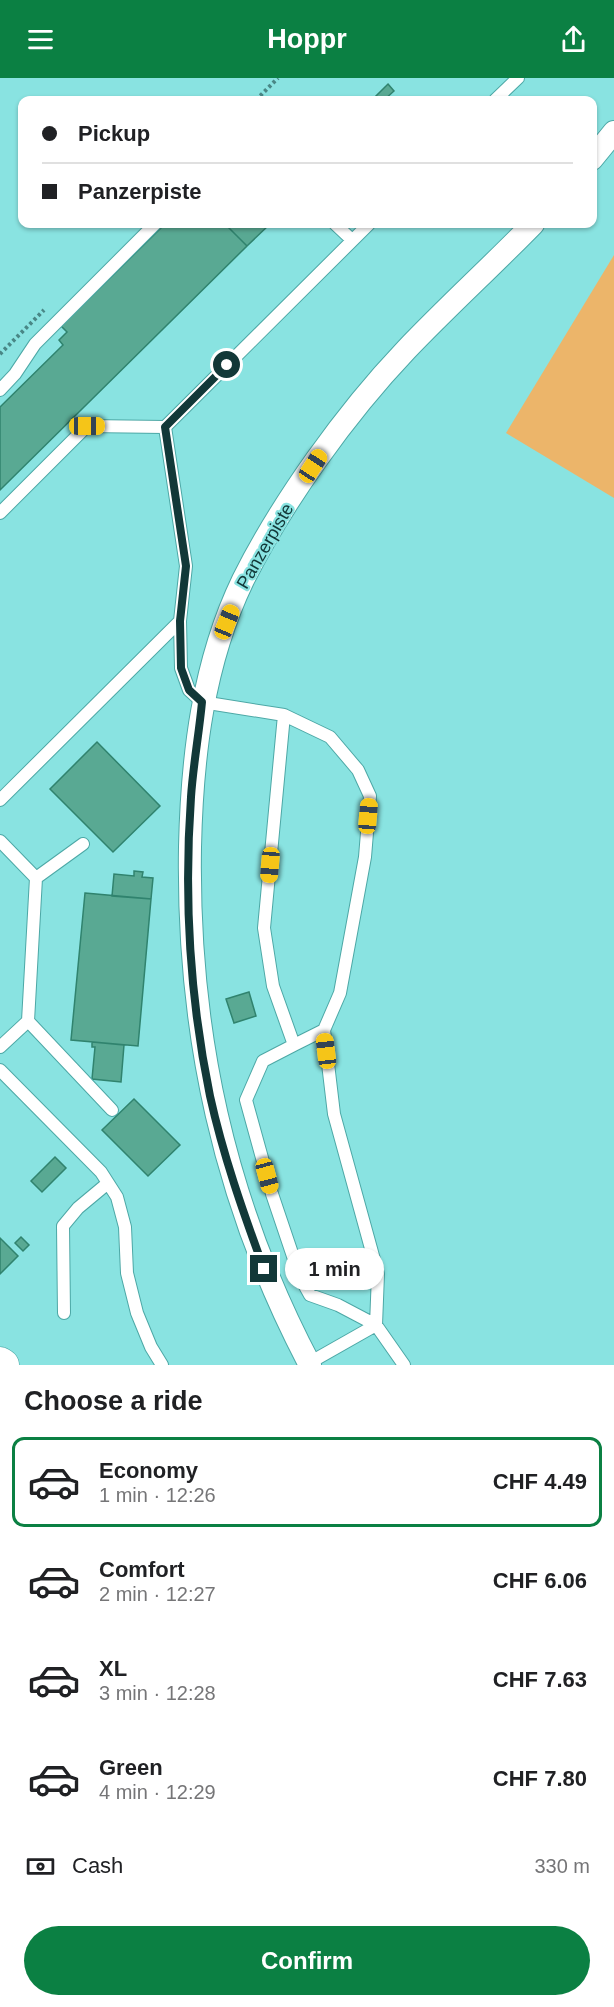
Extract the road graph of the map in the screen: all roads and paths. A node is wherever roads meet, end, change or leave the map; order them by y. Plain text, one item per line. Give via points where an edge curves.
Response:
1 (278, 78) edge
2 (518, 78) edge
3 (260, 96) edge
4 (499, 96) edge
5 (614, 132) edge
6 (597, 153) edge
7 (151, 228) edge
8 (339, 228) edge
9 (365, 228) edge
10 (529, 228) edge
11 (352, 240) junction
12 (0, 390) edge
13 (165, 427) junction
14 (0, 513) edge
15 (180, 621) junction
16 (202, 702) junction
17 (284, 716) junction
18 (0, 800) edge
19 (0, 841) edge
20 (83, 844) dead end
21 (36, 878) junction
22 (28, 1021) junction
23 (324, 1030) junction
24 (294, 1046) junction
25 (0, 1047) edge
26 (0, 1070) edge
27 (112, 1110) dead end
28 (108, 1183) junction
29 (64, 1313) dead end
30 (376, 1325) junction
31 (309, 1364) edge
32 (162, 1365) edge
33 (404, 1365) edge

1 - 3 path
2 - 4 lane
5 - 6 street
7 - 12 lane via 35,344
8 - 11 lane
9 - 11 lane
10 - 16 street, Panzerpiste via 404,352 335,433 243,580 218,643
11 - 13 lane
13 - 14 lane via 87,426
13 - 15 lane via 186,566
15 - 16 lane via 181,668 189,690
15 - 18 lane
16 - 17 lane
16 - 31 street, Panzerpiste via 191,797 189,905 196,1008 231,1175 256,1249
17 - 23 lane via 330,737 358,770 370,796 364,857 340,993
17 - 24 lane via 264,928 273,986
19 - 21 lane
20 - 21 lane
21 - 22 lane
22 - 25 lane
22 - 27 lane
23 - 24 lane
23 - 30 lane via 334,1114 378,1274
24 - 30 lane via 263,1061 246,1101 272,1194 300,1277 310,1295
26 - 28 lane
28 - 29 lane via 63,1226
28 - 32 lane via 117,1197 125,1227 127,1274 137,1313
30 - 31 lane
30 - 33 lane

